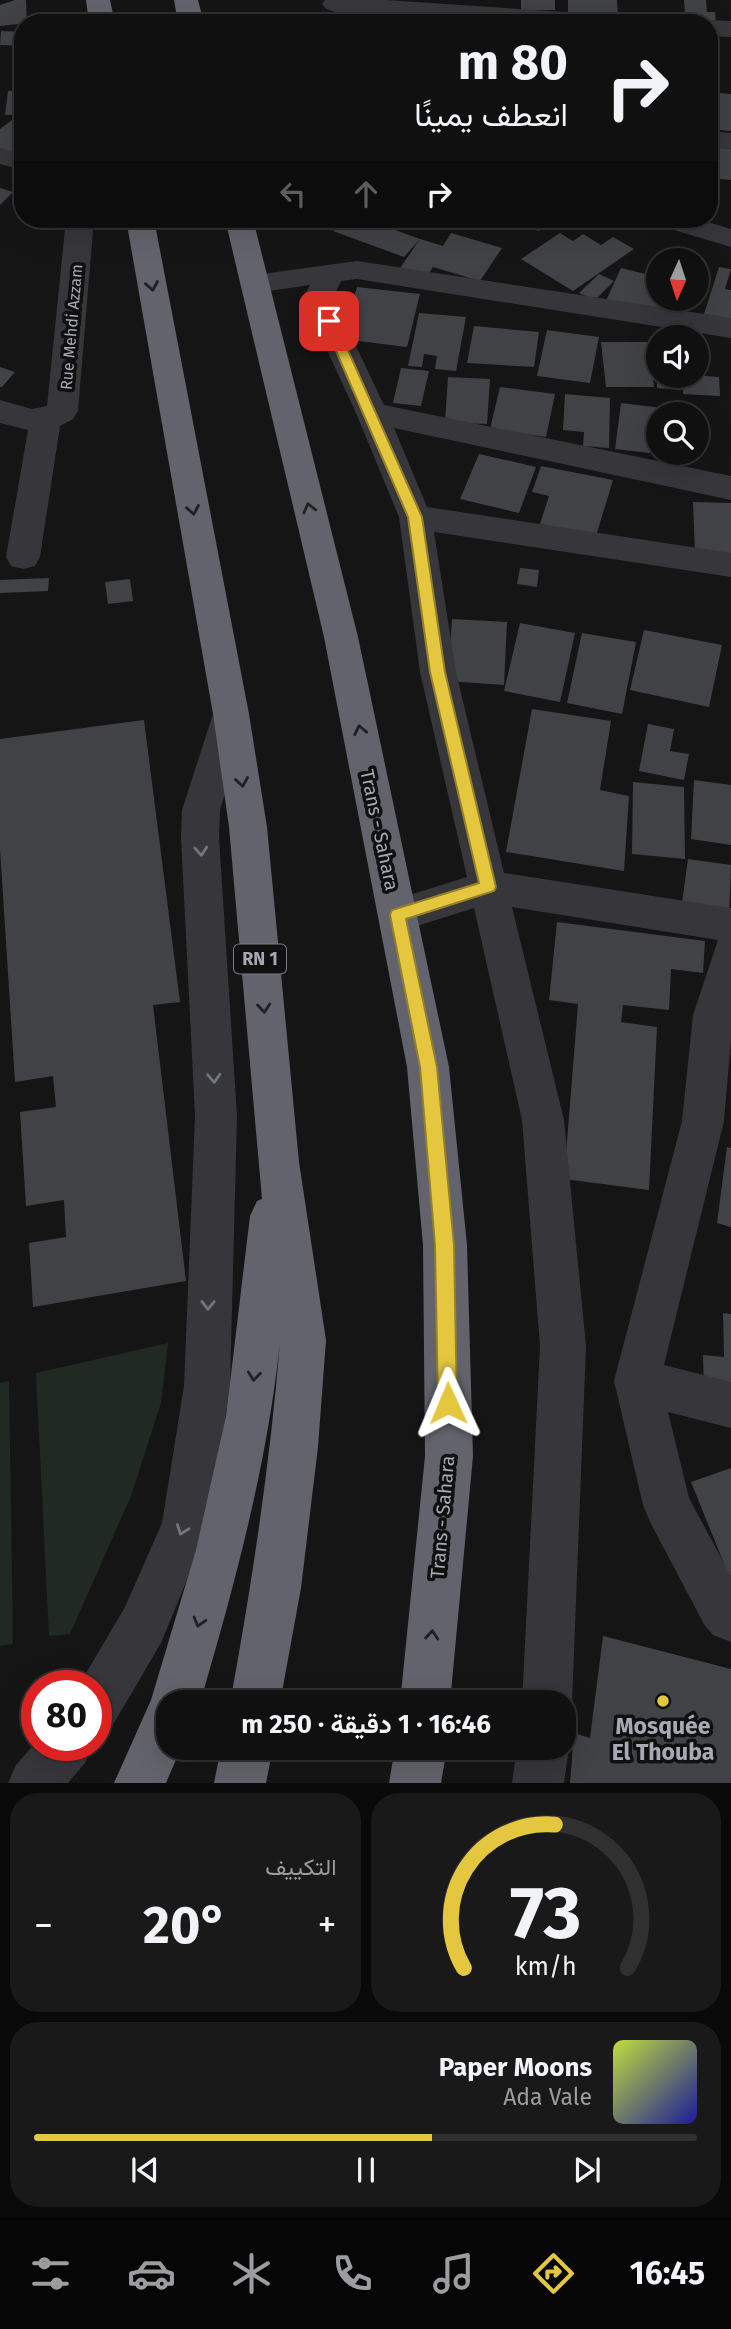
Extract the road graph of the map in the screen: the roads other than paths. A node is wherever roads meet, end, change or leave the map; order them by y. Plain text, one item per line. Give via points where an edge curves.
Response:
1 (337, 9) edge
2 (434, 14) edge
3 (79, 228) edge
4 (142, 228) edge
5 (241, 228) edge
6 (697, 228) edge
7 (731, 238) edge
8 (331, 273) junction
9 (255, 284) junction
10 (731, 328) edge
11 (0, 411) edge
12 (372, 413) junction
13 (46, 421) junction
14 (731, 488) edge
15 (415, 517) junction
16 (23, 557) dead end
17 (731, 565) edge
18 (231, 714) junction
19 (488, 887) junction
20 (398, 915) junction
21 (731, 925) edge
22 (731, 952) edge
23 (717, 1125) edge
24 (278, 1162) junction
25 (637, 1381) junction
26 (731, 1405) edge
27 (731, 1617) edge
28 (112, 1678) edge
29 (179, 1690) edge
30 (257, 1690) edge
31 (426, 1690) edge
32 (548, 1690) edge
33 (156, 1746) edge
34 (245, 1760) edge
35 (541, 1760) edge
36 (53, 1761) edge
37 (34, 1783) edge
38 (140, 1783) edge
39 (240, 1783) edge
40 (538, 1783) edge

1 - 2 street
3 - 13 street, Rue Mehdi Azzam via 64,404 62,411
4 -> 18 highway, RN 1
5 - 9 highway, Trans - Sahara
6 - 7 street
8 - 9 street
8 - 10 street via 357,270
8 - 12 street via 318,298
20 -> 9 highway, Trans - Sahara via 341,636
11 - 13 street
12 - 14 street
12 - 15 street
13 - 16 street
15 - 17 street
15 - 19 street via 438,672
18 -> 24 highway, RN 1 via 248,827
18 -> 28 street via 201,810 200,837 216,1116 207,1386 186,1524 144,1625
19 - 20 street
19 - 21 street
19 - 32 street via 543,1120 563,1346
31 -> 20 highway, Trans - Sahara via 449,1455 444,1245 428,1067
22 - 23 street via 713,1016
23 - 25 street
24 -> 29 highway via 249,1416 220,1550
24 - 30 highway, RN 1 via 303,1340 295,1447
25 - 26 street
25 - 27 street via 667,1505 722,1609
33 - 38 highway
34 - 39 highway
35 - 40 street
36 - 37 street

